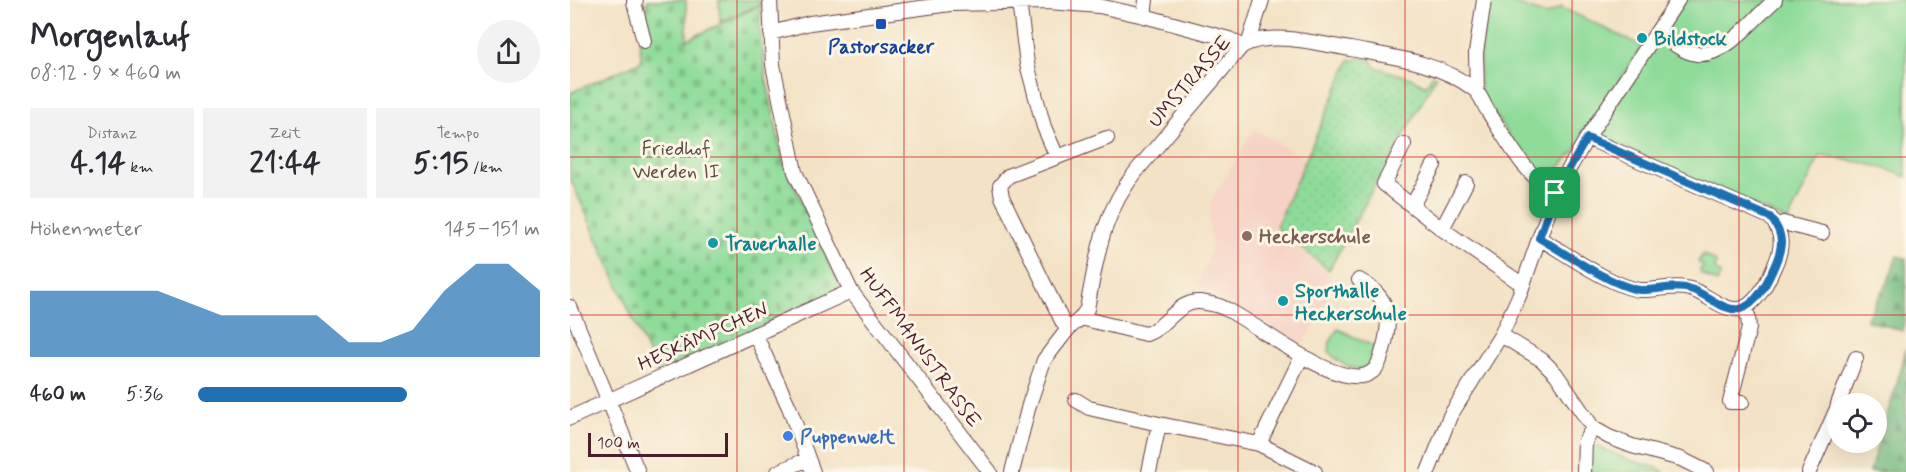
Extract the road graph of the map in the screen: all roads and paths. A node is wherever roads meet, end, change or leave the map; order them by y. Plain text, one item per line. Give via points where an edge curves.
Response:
1 (636, 0) edge
2 (770, 0) edge
3 (1146, 0) edge
4 (1262, 0) edge
5 (1484, 0) edge
6 (1678, 0) edge
7 (1775, 0) edge
8 (1049, 1) edge
9 (950, 2) edge
10 (1019, 2) junction
11 (1144, 16) junction
12 (1657, 32) junction
13 (771, 33) junction
14 (644, 41) dead end
15 (1246, 44) junction
16 (1477, 91) junction
17 (1107, 138) dead end
18 (1587, 138) junction
19 (1404, 144) dead end
20 (1057, 157) junction
21 (1434, 165) dead end
22 (1466, 183) dead end
23 (1555, 193) junction
24 (1412, 206) junction
25 (1778, 226) junction
26 (1442, 229) junction
27 (1822, 233) dead end
28 (1539, 238) junction
29 (1359, 280) dead end
30 (1523, 285) junction
31 (851, 291) junction
32 (570, 307) edge
33 (1744, 308) junction
34 (1081, 318) junction
35 (1068, 329) junction
36 (755, 334) junction
37 (1501, 335) junction
38 (1302, 356) junction
39 (1856, 358) dead end
40 (1843, 393) edge
41 (609, 400) junction
42 (1076, 400) dead end
43 (1742, 402) dead end
44 (570, 418) edge
45 (1159, 424) junction
46 (1593, 428) junction
47 (1827, 430) edge
48 (1259, 444) junction
49 (810, 466) edge
50 (638, 472) edge
51 (778, 472) edge
52 (990, 472) edge
53 (1011, 472) edge
54 (1149, 472) edge
55 (1315, 472) edge
56 (1428, 472) edge
57 (1584, 472) edge
58 (1707, 472) edge
59 (1809, 472) edge

1 - 14 street
2 - 13 street, HUFFMANNSTRASSE
3 - 11 street
4 - 15 street
5 - 16 street via 1476,52
6 - 12 street
7 - 12 street via 1724,48 1711,54 1688,52
8 - 10 street
8 - 11 street
9 - 10 street
9 - 13 street via 810,23
10 - 20 street via 1027,64 1044,127
11 - 15 street
12 - 18 street
13 - 31 street, HUFFMANNSTRASSE via 772,65 793,166
15 - 16 street, UMSTRASSE via 1284,39 1402,58 1441,71
15 - 34 street, UMSTRASSE via 1132,177 1114,204 1106,222 1087,309
16 - 23 street via 1528,172
17 - 20 street
18 - 23 street
18 - 25 street via 1770,217
19 - 24 street via 1383,184
20 - 35 street via 1008,176 1000,190
21 - 24 street
22 - 26 street
23 - 28 street
24 - 26 street
25 - 27 street via 1783,223
25 - 33 street via 1781,246 1775,265 1755,299
26 - 30 street
28 - 30 street
28 - 33 street via 1620,284 1640,290 1680,286 1732,309
29 - 38 street via 1383,301 1387,311 1378,365 1367,374 1354,375 1336,372
30 - 37 street
31 - 36 street, HESKÄMPCHEN
31 - 52 street, HUFFMANNSTRASSE
32 - 41 street
33 - 43 street via 1749,328 1730,402
34 - 35 street, UMSTRASSE
34 - 38 street via 1146,333 1155,331 1185,305 1201,302 1226,308
35 - 53 street, UMSTRASSE via 1044,360
36 - 41 street, HESKÄMPCHEN
36 - 49 street via 789,407
37 - 46 street via 1542,360 1556,374
37 - 56 street via 1450,416
38 - 48 street
39 - 40 street
41 - 44 street, HESKÄMPCHEN
41 - 50 street
42 - 45 street via 1089,408
45 - 48 street
45 - 54 street
46 - 57 street via 1585,441
46 - 58 street
47 - 59 street
48 - 55 street
49 - 51 street

